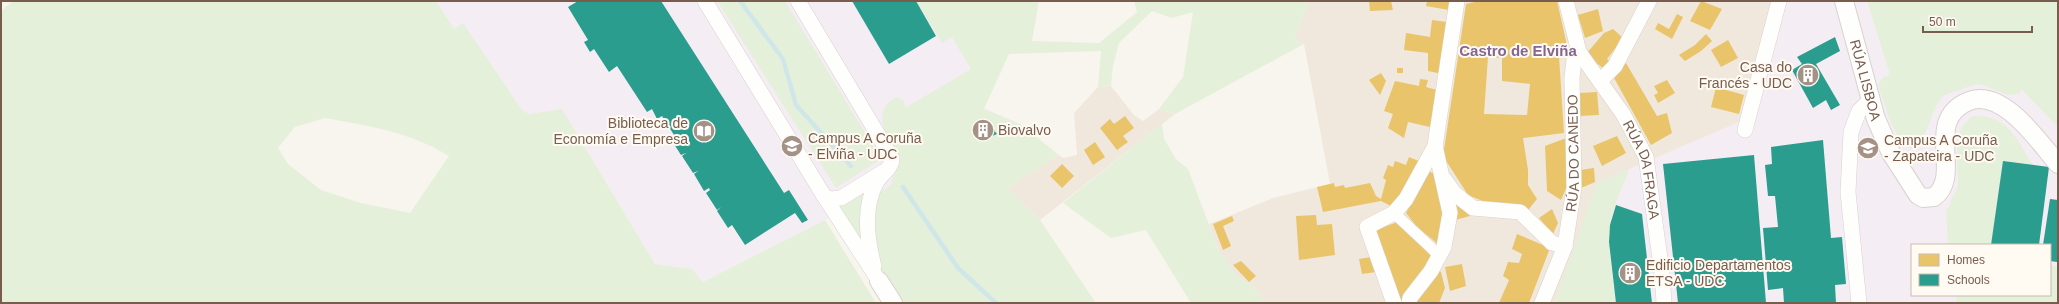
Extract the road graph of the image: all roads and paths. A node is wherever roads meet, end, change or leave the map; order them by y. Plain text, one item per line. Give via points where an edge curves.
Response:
1 (705, 1) edge
2 (798, 1) edge
3 (1457, 1) edge
4 (1566, 1) edge
5 (1649, 1) edge
6 (1778, 1) edge
7 (1844, 1) edge
8 (1579, 52) junction
9 (1601, 80) junction
10 (1870, 100) junction
11 (1745, 130) dead end
12 (1436, 146) junction
13 (2058, 164) edge
14 (890, 167) junction
15 (1441, 175) junction
16 (824, 196) junction
17 (1394, 213) junction
18 (1565, 246) junction
19 (1439, 255) junction
20 (879, 281) junction
21 (893, 303) edge
22 (1394, 303) edge
23 (1409, 303) edge
24 (1542, 303) edge
25 (1664, 303) edge
26 (1859, 303) edge

1 - 16 street
2 - 14 street via 892,158
3 - 12 street
4 - 8 street
5 - 9 street via 1615,66
6 - 11 street
7 - 10 street, RÚA LISBOA
8 - 9 street, RÚA DA FRAGA
8 - 18 street, RÚA DO CANEDO via 1574,60 1572,78 1574,188
9 - 25 street, RÚA DA FRAGA via 1646,156
10 - 13 street, RÚA LISBOA via 1891,152 1913,190 1923,198 1934,197 1942,188 1945,173 1945,132 1949,120 1963,104 1977,99 1990,100 2002,105
10 - 26 street via 1859,111 1850,132 1848,192
12 - 15 street
12 - 17 street via 1406,199
14 - 16 street via 841,198 830,199
14 - 20 street via 873,191 868,220 870,249
15 - 18 street via 1455,194 1473,208 1520,212 1552,243
15 - 19 street via 1450,213 1444,247
16 - 20 street
17 - 19 street
17 - 22 street via 1367,227
18 - 24 street, RÚA DO CANEDO
19 - 23 street
20 - 21 street

